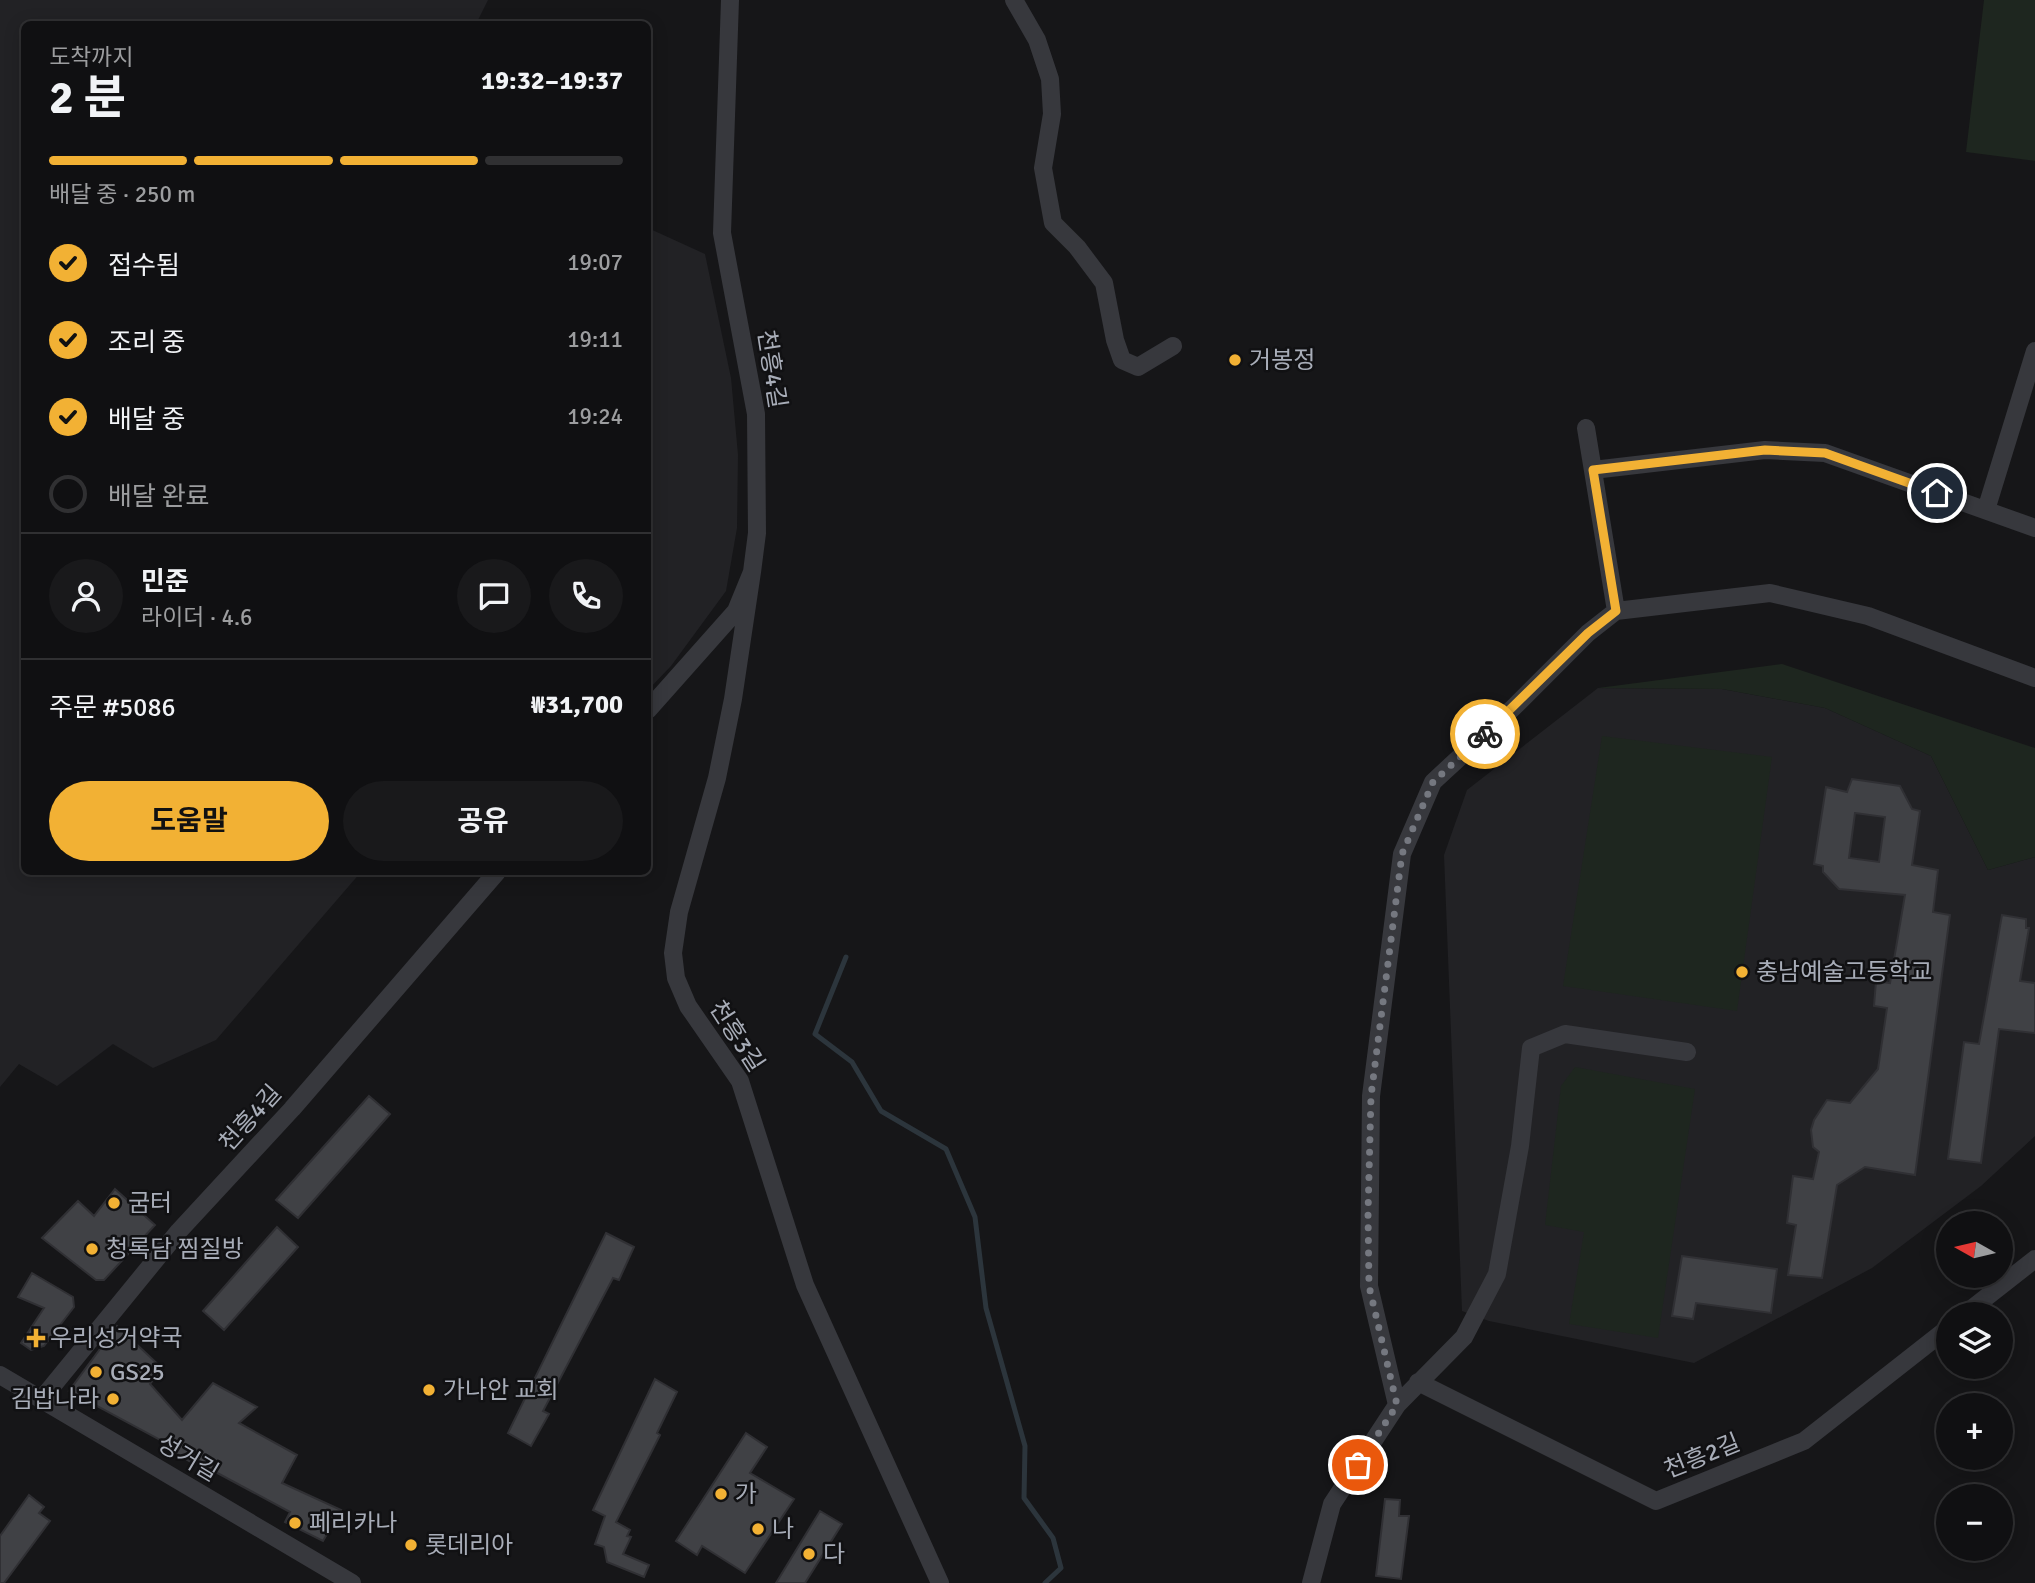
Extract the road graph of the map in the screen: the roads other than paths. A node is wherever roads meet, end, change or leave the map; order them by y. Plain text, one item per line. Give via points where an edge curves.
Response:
1 (730, 0) edge
2 (1014, 0) edge
3 (1173, 346) dead end
4 (2035, 351) edge
5 (1586, 428) dead end
6 (1593, 470) junction
7 (1986, 510) junction
8 (2035, 528) edge
9 (752, 572) junction
10 (1616, 611) junction
11 (2035, 678) edge
12 (651, 707) edge
13 (494, 875) edge
14 (1687, 1052) dead end
15 (2035, 1259) edge
16 (1980, 1302) edge
17 (1936, 1337) edge
18 (0, 1375) edge
19 (1418, 1382) junction
20 (41, 1400) junction
21 (1397, 1405) junction
22 (352, 1583) edge
23 (940, 1583) edge
24 (1311, 1583) edge

1 - 9 street, 천흥4길 via 722,233 756,414 757,533
2 - 3 street via 1037,40 1051,79 1052,114 1042,168 1053,223 1104,283 1122,360 1138,367
4 - 7 street
5 - 6 street
6 - 7 street via 1765,450 1825,453
6 - 10 street
7 - 8 street
9 - 12 street, 천흥4길 via 736,611
9 - 23 street, 천흥3길 via 717,778 679,912 673,953 676,978 688,1006 740,1081 806,1285
10 - 11 street via 1770,593 1868,616
10 - 21 street via 1433,782 1402,854 1371,1096 1368,1213 1369,1286
13 - 20 street, 천흥4길 via 292,1109 179,1231
14 - 19 street via 1565,1034 1531,1048 1520,1146 1497,1274 1464,1337
15 - 16 street
17 - 19 street, 천흥2길 via 1804,1441 1656,1501
18 - 20 street, 성거길
19 - 21 street
20 - 22 street, 성거길
21 - 24 street via 1332,1504

